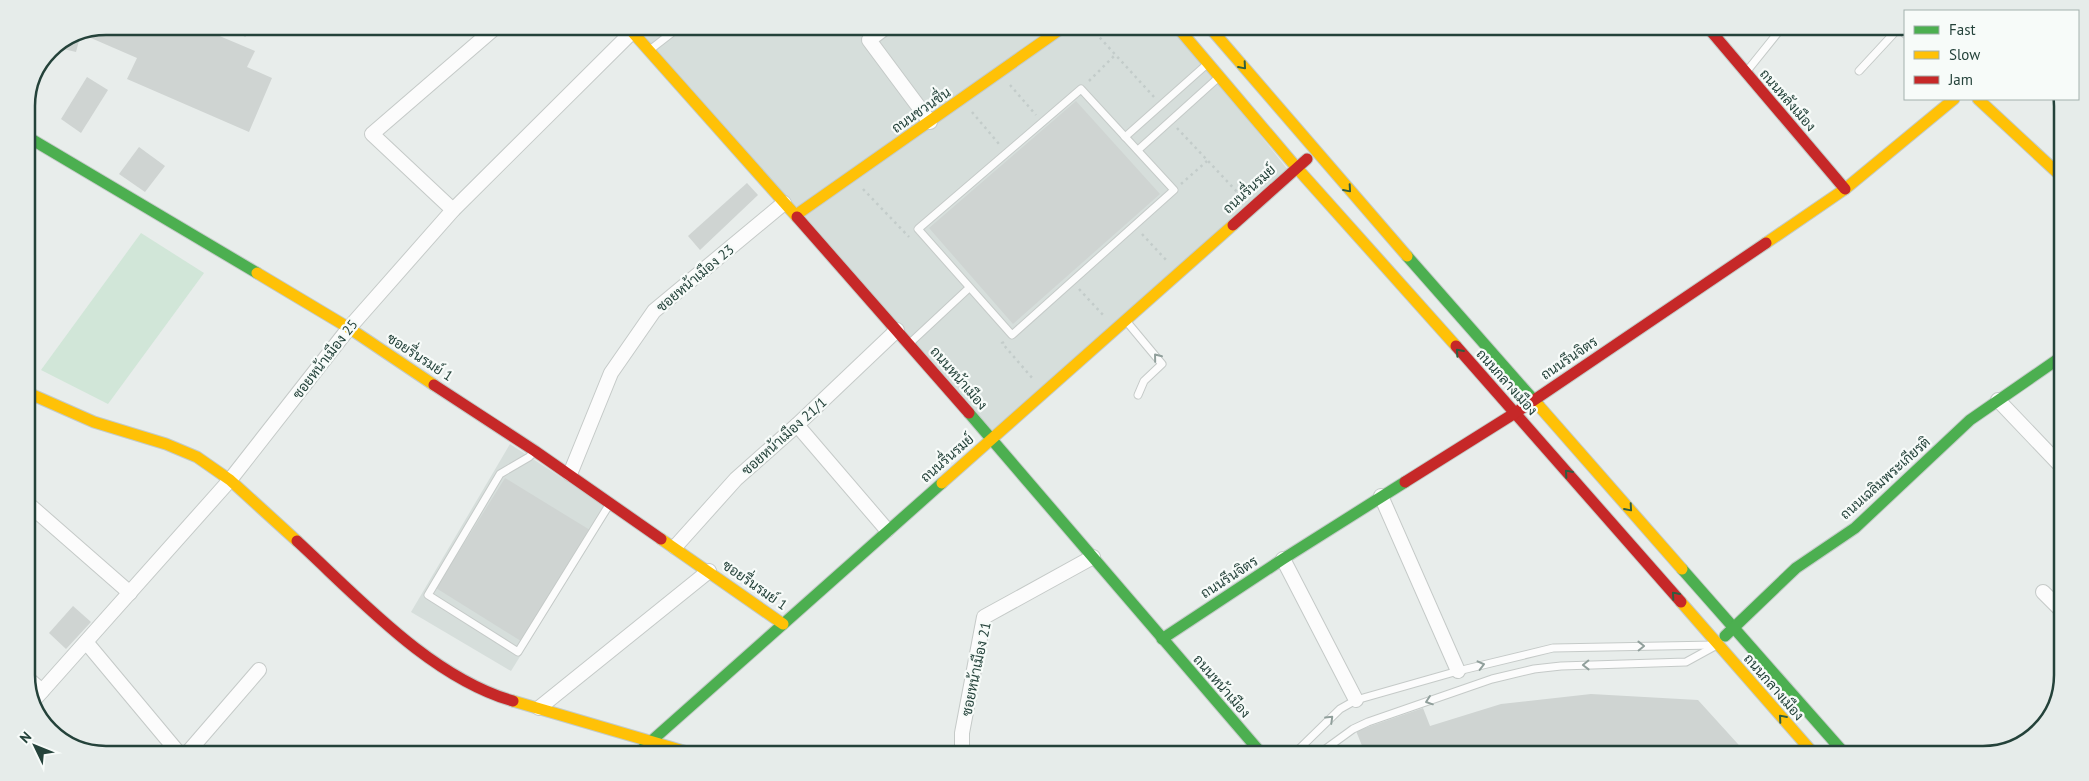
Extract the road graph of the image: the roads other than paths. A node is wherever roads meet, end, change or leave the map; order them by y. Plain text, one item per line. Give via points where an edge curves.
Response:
1 (487, 35) edge
2 (625, 35) edge
3 (635, 35) edge
4 (669, 35) edge
5 (875, 35) edge
6 (1052, 35) edge
7 (1184, 35) edge
8 (1216, 35) edge
9 (1714, 35) edge
10 (1776, 35) edge
11 (1892, 35) edge
12 (649, 51) junction
13 (1208, 63) junction
14 (1859, 71) dead end
15 (1745, 74) junction
16 (1220, 77) junction
17 (1953, 100) edge
18 (1979, 100) edge
19 (930, 122) junction
20 (1125, 137) junction
21 (35, 141) edge
22 (1138, 150) junction
23 (1316, 151) junction
24 (1296, 167) junction
25 (2054, 170) edge
26 (1845, 189) junction
27 (784, 203) junction
28 (453, 210) junction
29 (796, 215) junction
30 (969, 288) junction
31 (1125, 320) junction
32 (349, 328) junction
33 (897, 330) junction
34 (909, 343) junction
35 (2054, 361) edge
36 (1138, 395) dead end
37 (35, 396) edge
38 (1533, 400) junction
39 (1998, 400) junction
40 (1516, 413) junction
41 (797, 425) junction
42 (991, 439) junction
43 (535, 451) junction
44 (2054, 459) edge
45 (570, 474) junction
46 (230, 480) junction
47 (1381, 496) junction
48 (611, 503) junction
49 (35, 510) edge
50 (887, 530) junction
51 (676, 547) junction
52 (1093, 557) junction
53 (1283, 559) junction
54 (709, 572) junction
55 (2044, 592) dead end
56 (130, 593) junction
57 (2054, 603) edge
58 (783, 624) junction
59 (1733, 627) junction
60 (1162, 639) junction
61 (86, 642) junction
62 (1718, 645) junction
63 (259, 670) dead end
64 (1458, 671) junction
65 (38, 696) edge
66 (1356, 700) junction
67 (539, 708) junction
68 (652, 741) junction
69 (173, 746) edge
70 (194, 746) edge
71 (646, 746) edge
72 (668, 746) edge
73 (962, 746) edge
74 (1255, 746) edge
75 (1302, 746) edge
76 (1330, 746) edge
77 (1807, 746) edge
78 (1838, 746) edge

1 - 28 street via 372,134
2 - 28 street, ซอยหน้าเมือง 25
3 - 12 street, ถนนหน้าเมือง
4 - 12 lane
5 - 19 street via 869,40
6 - 19 street, ถนนชวนชื่น
7 - 13 street, ถนนกลางเมือง
8 -> 23 street, ถนนกลางเมือง
9 - 15 street, ถนนหลังเมือง
10 - 15 lane
11 - 14 lane
12 - 27 street, ถนนหน้าเมือง
13 - 16 street, ถนนกลางเมือง
13 - 20 lane
15 - 26 street, ถนนหลังเมือง
16 - 22 lane
16 - 24 street, ถนนกลางเมือง
17 - 26 street, ถนนรึนจิตร
18 - 25 street
19 - 29 street, ถนนชวนชื่น
20 - 22 lane
20 - 30 lane via 1081,89 918,230
21 - 32 street, ซอยรื่นรมย์ 1
22 - 30 lane via 1174,190 1012,335
23 - 24 street, ถนนรื่นรมย์
23 -> 38 street, ถนนกลางเมือง
24 - 31 street, ถนนรื่นรมย์
40 -> 24 street, ถนนกลางเมือง
26 - 38 street, ถนนรึนจิตร
27 - 29 street, ถนนหน้าเมือง
27 - 45 street, ซอยหน้าเมือง 23 via 654,311 611,373
28 - 32 street, ซอยหน้าเมือง 25
29 - 33 street, ถนนหน้าเมือง
30 - 34 lane
36 -> 31 lane via 1144,381 1162,364
31 - 42 street, ถนนรื่นรมย์
32 - 43 street, ซอยรื่นรมย์ 1
32 - 46 street, ซอยหน้าเมือง 25
33 - 34 street, ถนนหน้าเมือง
33 - 41 street, ซอยหน้าเมือง 21/1
34 - 42 street, ถนนหน้าเมือง
35 - 39 street, ถนนเฉลิมพระเกียรติ
37 - 46 street via 94,422 197,457
38 - 40 street, ถนนรึนจิตร
38 -> 59 street, ถนนกลางเมือง
39 - 44 street
39 - 59 street, ถนนเฉลิมพระเกียรติ via 1970,420 1855,528 1796,568
40 - 47 street, ถนนรึนจิตร
62 -> 40 street, ถนนกลางเมือง
41 - 50 street
41 - 51 street, ซอยหน้าเมือง 21/1 via 736,480
42 - 50 street, ถนนรื่นรมย์
42 - 52 street, ถนนหน้าเมือง
43 - 45 street, ซอยรื่นรมย์ 1
43 - 48 lane via 500,474 428,595 518,652
45 - 48 street, ซอยรื่นรมย์ 1
46 - 56 street, ซอยหน้าเมือง 25
46 - 67 street via 400,635 438,664 496,696
47 - 53 street, ถนนรึนจิตร
47 - 64 street
48 - 51 street, ซอยรื่นรมย์ 1
49 - 56 street
50 - 58 street, ถนนรื่นรมย์
51 - 54 street, ซอยรื่นรมย์ 1
52 - 60 street, ถนนหน้าเมือง
52 - 73 street, ซอยหน้าเมือง 21 via 984,618
53 - 60 street, ถนนรึนจิตร
53 - 66 street
54 - 58 street, ซอยรื่นรมย์ 1
54 - 67 street
55 - 57 street
56 - 61 street, ซอยหน้าเมือง 25
58 - 68 street, ถนนรื่นรมย์
59 - 62 street, ถนนเฉลิมพระเกียรติ
59 - 78 street, ถนนกลางเมือง
60 - 74 street, ถนนหน้าเมือง
61 - 65 street, ซอยหน้าเมือง 25
61 - 69 street
64 -> 62 lane via 1553,648
62 -> 76 lane via 1686,662 1561,666 1492,679 1368,722
77 -> 62 street, ถนนกลางเมือง
63 - 70 street
64 - 66 lane
75 -> 66 lane via 1340,709
67 - 68 street
68 - 71 street, ถนนรื่นรมย์
68 - 72 street

